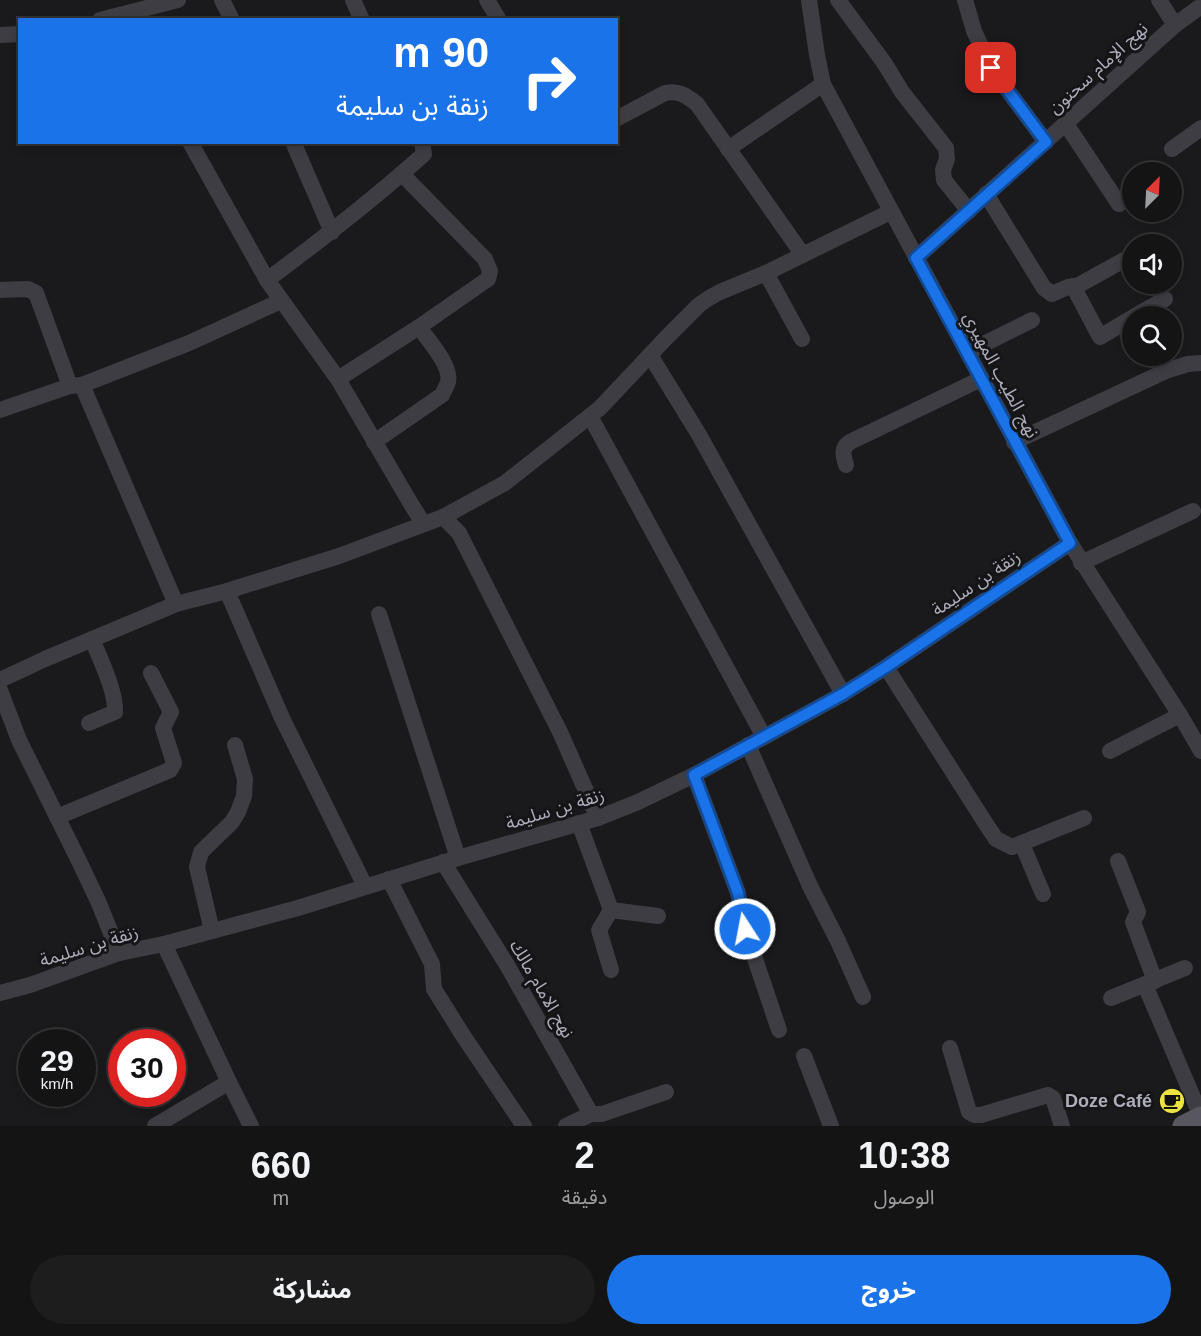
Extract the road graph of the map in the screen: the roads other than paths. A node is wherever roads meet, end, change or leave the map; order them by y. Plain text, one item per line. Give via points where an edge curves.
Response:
1 (178, 0) edge
2 (222, 0) edge
3 (353, 0) edge
4 (487, 0) edge
5 (809, 0) edge
6 (838, 0) edge
7 (965, 0) edge
8 (1159, 0) edge
9 (1201, 6) edge
10 (122, 17) edge
11 (231, 18) edge
12 (361, 18) edge
13 (498, 18) edge
14 (1175, 25) junction
15 (18, 34) edge
16 (0, 35) edge
17 (823, 84) junction
18 (618, 118) edge
19 (1065, 124) junction
20 (1201, 128) edge
21 (1046, 142) junction
22 (191, 144) edge
23 (294, 144) edge
24 (422, 144) edge
25 (728, 149) junction
26 (1172, 149) dead end
27 (402, 174) junction
28 (986, 194) junction
29 (1119, 204) dead end
30 (969, 211) junction
31 (890, 212) junction
32 (332, 232) junction
33 (803, 255) junction
34 (916, 258) junction
35 (1122, 261) edge
36 (766, 273) junction
37 (267, 280) junction
38 (1073, 286) junction
39 (0, 290) edge
40 (1165, 299) dead end
41 (281, 301) junction
42 (1153, 306) edge
43 (1032, 320) dead end
44 (1122, 324) edge
45 (419, 327) junction
46 (802, 339) dead end
47 (968, 352) junction
48 (650, 355) junction
49 (1201, 363) edge
50 (339, 379) junction
51 (981, 379) junction
52 (76, 386) junction
53 (0, 410) edge
54 (590, 416) junction
55 (374, 442) junction
56 (1014, 442) junction
57 (846, 465) dead end
58 (1193, 511) dead end
59 (443, 517) junction
60 (423, 523) junction
61 (1070, 543) junction
62 (1081, 563) junction
63 (227, 591) junction
64 (176, 604) junction
65 (379, 614) dead end
66 (92, 639) junction
67 (886, 667) junction
68 (151, 673) dead end
69 (0, 680) edge
70 (0, 690) edge
71 (843, 694) junction
72 (1180, 715) junction
73 (89, 723) dead end
74 (764, 737) junction
75 (235, 745) dead end
76 (748, 745) junction
77 (1201, 751) edge
78 (1110, 752) dead end
79 (694, 775) junction
80 (57, 817) junction
81 (598, 818) junction
82 (1084, 818) dead end
83 (579, 824) junction
84 (1022, 844) junction
85 (451, 860) junction
86 (1118, 861) dead end
87 (389, 879) junction
88 (365, 886) junction
89 (1043, 894) dead end
90 (611, 910) junction
91 (658, 916) dead end
92 (212, 931) junction
93 (164, 944) junction
94 (119, 953) junction
95 (1185, 968) dead end
96 (611, 970) dead end
97 (1150, 983) junction
98 (0, 993) edge
99 (863, 997) dead end
100 (1111, 998) dead end
101 (779, 1030) dead end
102 (950, 1048) dead end
103 (804, 1056) dead end
104 (229, 1082) junction
105 (666, 1092) dead end
106 (591, 1114) junction
107 (1201, 1116) edge
108 (155, 1126) edge
109 (251, 1126) edge
110 (524, 1126) edge
111 (566, 1126) edge
112 (831, 1126) edge
113 (1062, 1126) edge
114 (1183, 1126) edge

1 - 10 street
2 - 11 street
3 - 12 street
4 - 13 street
5 - 17 street, نهج الطيب المهيري
6 - 30 street via 946,148 944,180
7 - 21 street via 991,68
8 - 14 street
9 - 14 street, نهج الإمام سحنون
14 - 19 street, نهج الإمام سحنون
15 - 16 street
17 - 25 street
17 - 31 street, نهج الطيب المهيري
18 - 25 street via 665,93 684,94 697,104
19 - 21 street, نهج الإمام سحنون
19 - 29 street
20 - 26 street
21 - 28 street, نهج الإمام سحنون
22 - 37 street
23 - 32 street
24 - 27 street via 424,154
25 - 33 street
27 - 32 street
27 - 45 street via 485,259 490,271 488,279
28 - 30 street, نهج الإمام سحنون
28 - 38 street via 1044,288 1052,294
30 - 34 street, نهج الإمام سحنون
31 - 33 street
31 - 34 street, نهج الطيب المهيري
32 - 37 street
33 - 36 street
34 - 47 street, نهج الطيب المهيري
35 - 38 street
36 - 46 street
36 - 48 street via 709,298
37 - 41 street
38 - 44 street via 1100,337
39 - 52 street via 28,289 36,293
40 - 42 street
41 - 50 street
41 - 52 street via 189,343
43 - 47 street
45 - 50 street
45 - 55 street via 448,369 449,380 442,394
47 - 51 street, نهج الطيب المهيري
48 - 54 street
48 - 71 street via 698,433
49 - 56 street via 1168,370
50 - 55 street
51 - 56 street, نهج الطيب المهيري
51 - 57 street via 845,445
52 - 53 street
52 - 64 street
54 - 59 street via 505,483
54 - 74 street
55 - 60 street
56 - 61 street, نهج الطيب المهيري
58 - 62 street
59 - 60 street
59 - 81 street via 459,533 560,732
60 - 63 street via 339,556
61 - 62 street, نهج الطيب المهيري
61 - 67 street, زنقة بن سليمة
62 - 72 street, نهج الطيب المهيري
63 - 64 street
63 - 88 street via 282,718
64 - 66 street
65 - 85 street, نهج الامام مالك
66 - 69 street
66 - 73 street via 115,706 114,712
67 - 71 street, زنقة بن سليمة
67 - 84 street via 996,839 1012,847
68 - 80 street via 171,712 164,728 174,763 170,770
70 - 80 street via 19,740
71 - 74 street, زنقة بن سليمة
72 - 77 street, نهج الطيب المهيري
72 - 78 street
74 - 76 street, زنقة بن سليمة
75 - 92 street via 245,779 244,796 232,822 201,852 197,867
76 - 79 street, زنقة بن سليمة
76 - 99 street
79 - 81 street, زنقة بن سليمة
79 - 101 street via 738,893 745,929
80 - 94 street
81 - 83 street, زنقة بن سليمة
82 - 84 street
83 - 85 street, زنقة بن سليمة
83 - 90 street
84 - 89 street
85 - 87 street, زنقة بن سليمة
85 - 106 street, نهج الامام مالك
86 - 97 street via 1138,912 1133,922
87 - 88 street, زنقة بن سليمة
87 - 110 street via 432,964 434,989
88 - 92 street, زنقة بن سليمة
90 - 91 street
90 - 96 street via 598,930
92 - 93 street, زنقة بن سليمة
93 - 94 street, زنقة بن سليمة
93 - 104 street
94 - 98 street, زنقة بن سليمة
95 - 97 street
97 - 100 street
97 - 107 street
102 - 113 street via 969,1112 981,1115 1048,1095 1053,1098
103 - 112 street
104 - 108 street
104 - 109 street
105 - 106 street via 602,1114
106 - 111 street
107 - 114 main road

